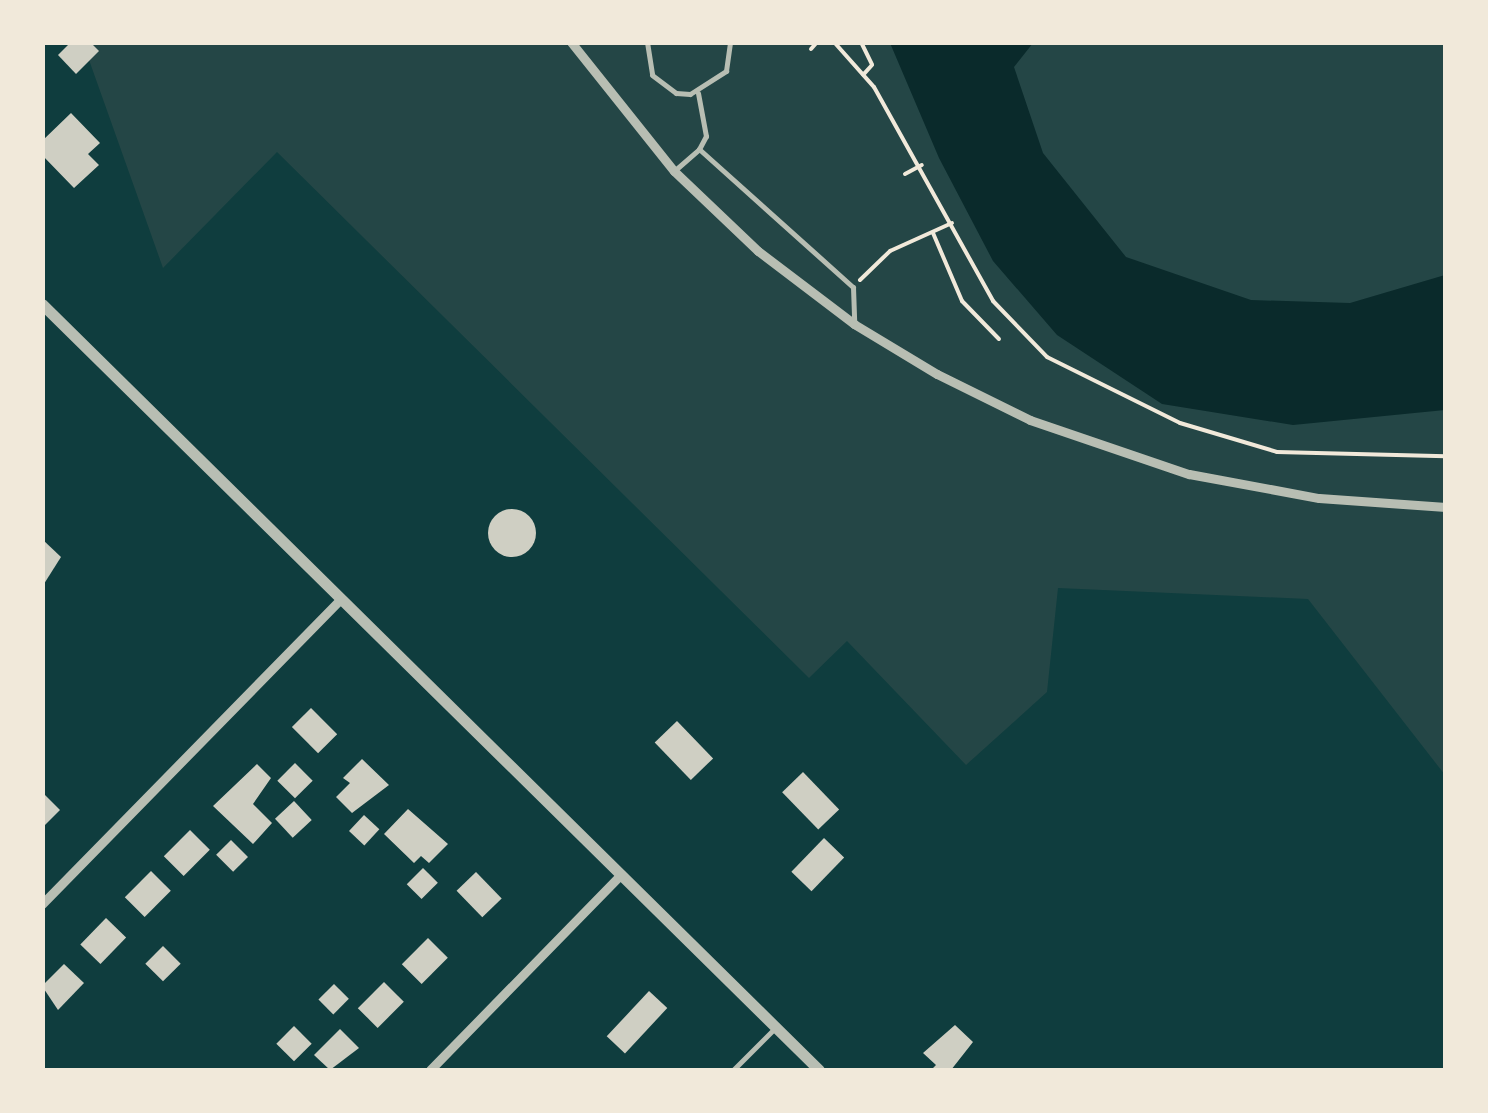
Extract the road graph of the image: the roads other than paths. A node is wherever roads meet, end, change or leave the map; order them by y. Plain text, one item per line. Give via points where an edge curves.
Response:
1 (572, 42) edge
2 (647, 42) edge
3 (730, 42) edge
4 (698, 92) junction
5 (699, 149) junction
6 (674, 170) junction
7 (42, 304) edge
8 (854, 324) junction
9 (1446, 508) edge
10 (340, 600) junction
11 (620, 876) junction
12 (42, 904) edge
13 (775, 1028) junction
14 (430, 1070) edge
15 (733, 1070) edge
16 (819, 1070) edge

1 - 6 street
2 - 4 lane via 646,62 662,86
3 - 4 lane via 726,71
4 - 5 lane via 706,136
5 - 6 lane
5 - 8 lane via 784,232 853,287
6 - 8 street via 758,250
7 - 10 street
8 - 9 street via 982,397 1139,460 1241,487
10 - 11 street
10 - 12 street
11 - 13 street
11 - 14 street
13 - 15 lane
13 - 16 street

